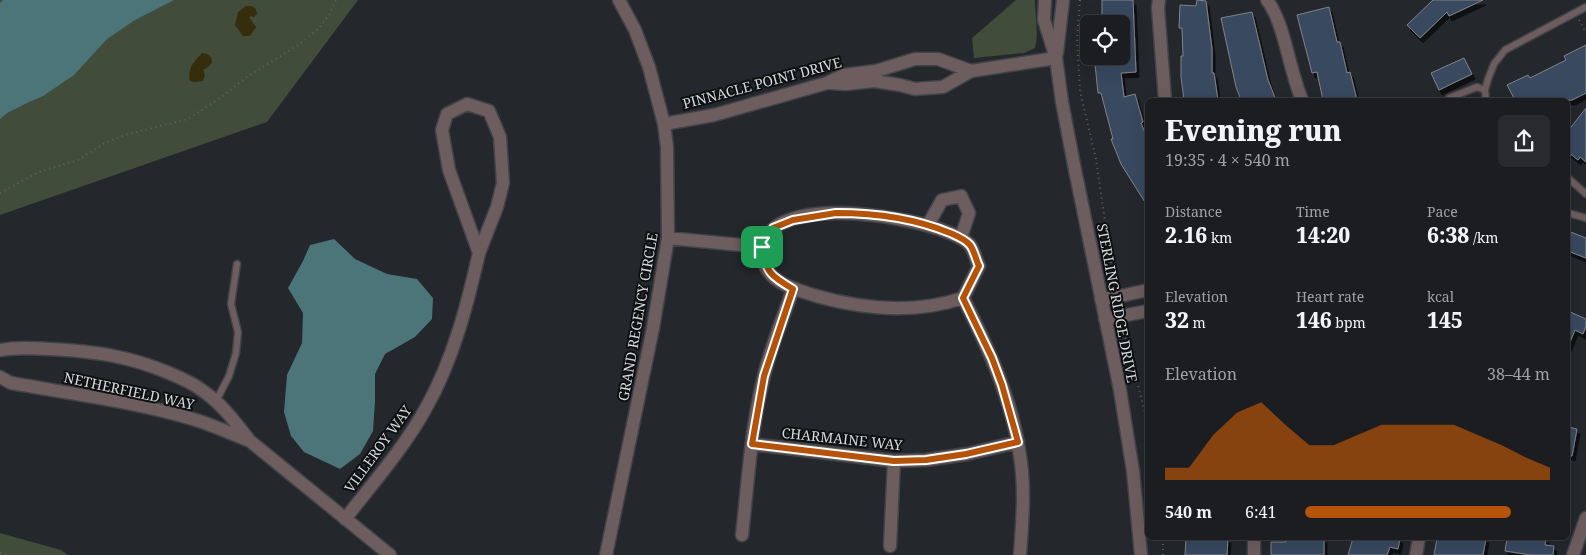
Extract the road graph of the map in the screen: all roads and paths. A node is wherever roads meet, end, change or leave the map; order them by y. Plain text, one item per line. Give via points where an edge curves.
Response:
1 (336, 0) edge
2 (619, 0) edge
3 (1045, 0) edge
4 (1062, 0) edge
5 (1080, 0) edge
6 (1159, 0) edge
7 (1267, 0) edge
8 (1586, 7) edge
9 (1575, 13) junction
10 (1586, 33) edge
11 (1056, 58) junction
12 (897, 66) junction
13 (971, 72) junction
14 (827, 83) junction
15 (900, 85) junction
16 (1484, 90) junction
17 (1164, 98) edge
18 (1301, 98) edge
19 (1449, 98) dead end
20 (1486, 98) edge
21 (664, 124) junction
22 (1570, 180) edge
23 (0, 193) edge
24 (1586, 194) edge
25 (1570, 214) edge
26 (1586, 218) edge
27 (928, 225) junction
28 (668, 238) junction
29 (961, 238) junction
30 (762, 247) junction
31 (479, 253) junction
32 (237, 264) dead end
33 (793, 289) junction
34 (1145, 291) edge
35 (1116, 297) junction
36 (963, 298) junction
37 (1101, 299) junction
38 (1145, 312) edge
39 (1120, 316) junction
40 (1105, 319) junction
41 (0, 350) edge
42 (0, 377) edge
43 (216, 401) junction
44 (1145, 412) edge
45 (250, 441) junction
46 (1018, 442) junction
47 (752, 444) junction
48 (894, 461) junction
49 (1586, 518) edge
50 (345, 519) junction
51 (742, 534) dead end
52 (1163, 540) edge
53 (1254, 540) edge
54 (1419, 540) edge
55 (890, 546) dead end
56 (0, 553) edge
57 (6, 555) edge
58 (390, 555) edge
59 (606, 555) edge
60 (1020, 555) edge
61 (1141, 555) edge
62 (1163, 555) edge
63 (1254, 555) edge
64 (1416, 555) edge
65 (1573, 555) edge

1 - 23 path via 319,28 300,44 188,119 105,143 78,160 39,172
2 - 21 street, GRAND REGENCY CIRCLE via 649,67
3 - 11 street, STERLING RIDGE DRIVE via 1044,20
4 - 11 street, STERLING RIDGE DRIVE
5 - 35 path via 1077,38 1080,91 1096,159
6 - 17 street
7 - 18 street via 1276,13 1292,76
8 - 9 lane
9 - 10 path
9 - 16 lane via 1505,50 1494,64
11 - 13 street
11 - 37 street, STERLING RIDGE DRIVE
12 - 13 street, PINNACLE POINT DRIVE via 915,59 938,59
12 - 14 street, PINNACLE POINT DRIVE via 844,75
12 - 15 street
13 - 15 street via 942,87 915,89
14 - 15 street via 874,81
14 - 21 street, PINNACLE POINT DRIVE via 714,115
16 - 19 lane via 1476,87
16 - 20 lane
21 - 28 street, GRAND REGENCY CIRCLE
22 - 24 lane
25 - 26 lane
27 - 29 street
27 - 29 street via 942,200 961,196 969,213
27 - 30 street via 856,213 812,216 773,228
28 - 30 street
28 - 59 street, GRAND REGENCY CIRCLE via 653,328
29 - 36 street via 971,245 979,266
30 - 33 street via 764,265 776,279
31 - 31 street, VILLEROY WAY via 497,207 503,167 500,137 489,111 467,104 447,114 442,130 449,170
31 - 50 street, VILLEROY WAY via 448,362 426,408 395,455
32 - 43 lane via 232,304 238,332 236,353
33 - 36 street via 838,302 871,307 914,307
33 - 47 street via 764,376
34 - 35 street
35 - 37 street
36 - 46 street via 992,358
37 - 40 street, STERLING RIDGE DRIVE
38 - 39 street
39 - 40 street
39 - 44 path
40 - 61 street, STERLING RIDGE DRIVE via 1133,471
41 - 43 street, NETHERFIELD WAY via 72,350 127,357 189,382
42 - 45 street, NETHERFIELD WAY via 11,383 179,415
43 - 45 street, NETHERFIELD WAY
45 - 50 street, NETHERFIELD WAY
46 - 48 street, CHARMAINE WAY via 966,454
46 - 60 street via 1023,517
47 - 48 street, CHARMAINE WAY
47 - 51 street
48 - 55 street
49 - 65 street
50 - 58 street, NETHERFIELD WAY
52 - 62 path
53 - 63 street
54 - 64 street
56 - 57 path

